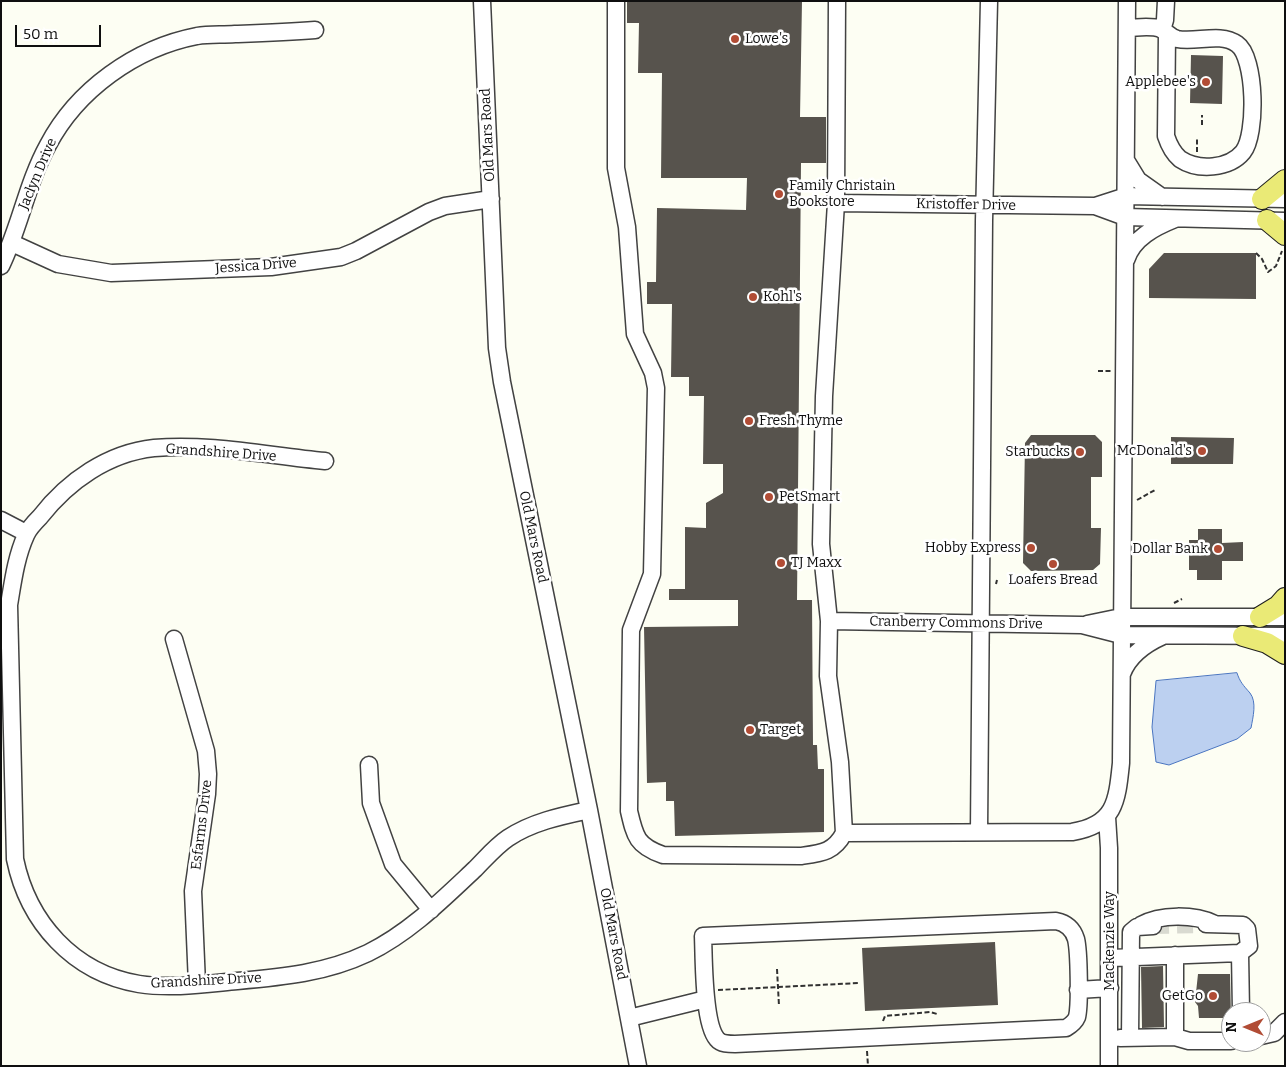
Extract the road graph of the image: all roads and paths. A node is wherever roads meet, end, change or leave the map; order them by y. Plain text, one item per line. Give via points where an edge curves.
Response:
1 (482, 1) edge
2 (616, 1) edge
3 (837, 1) edge
4 (989, 1) edge
5 (1127, 1) edge
6 (1166, 1) edge
7 (1127, 28) junction
8 (315, 30) dead end
9 (1164, 32) junction
10 (1202, 114) dead end
11 (1202, 125) dead end
12 (1126, 158) junction
13 (1285, 180) edge
14 (1126, 196) junction
15 (1162, 197) junction
16 (491, 199) junction
17 (1262, 199) junction
18 (1285, 199) edge
19 (836, 202) junction
20 (985, 205) junction
21 (1095, 206) junction
22 (1125, 217) junction
23 (1177, 218) junction
24 (1276, 220) edge
25 (1284, 241) edge
26 (12, 243) junction
27 (1256, 253) dead end
28 (1125, 264) junction
29 (1, 266) edge
30 (325, 461) dead end
31 (1155, 490) dead end
32 (1130, 503) dead end
33 (1, 520) edge
34 (26, 533) junction
35 (1122, 577) junction
36 (997, 580) dead end
37 (996, 584) dead end
38 (1285, 598) edge
39 (1121, 617) junction
40 (1150, 617) junction
41 (1260, 617) junction
42 (1285, 617) edge
43 (829, 622) junction
44 (981, 624) junction
45 (1082, 625) junction
46 (1121, 635) junction
47 (1166, 635) junction
48 (1243, 636) junction
49 (1285, 636) edge
50 (174, 640) dead end
51 (1285, 654) edge
52 (1121, 676) junction
53 (369, 765) dead end
54 (589, 810) junction
55 (1107, 817) junction
56 (980, 832) junction
57 (844, 833) junction
58 (431, 910) junction
59 (1240, 953) junction
60 (1175, 955) junction
61 (1130, 957) junction
62 (1110, 958) junction
63 (777, 969) dead end
64 (858, 983) dead end
65 (197, 984) junction
66 (778, 987) junction
67 (1110, 988) junction
68 (1078, 990) junction
69 (710, 994) junction
70 (1241, 1002) edge
71 (779, 1006) dead end
72 (937, 1014) dead end
73 (629, 1018) junction
74 (883, 1021) dead end
75 (1285, 1022) edge
76 (1271, 1034) edge
77 (1175, 1037) junction
78 (1110, 1038) junction
79 (1130, 1038) junction
80 (1221, 1042) edge
81 (865, 1047) dead end
82 (638, 1066) edge
83 (868, 1066) edge
84 (1109, 1066) edge

1 - 16 street, Old Mars Road
2 - 57 street via 616,168 627,226 635,334 653,373 656,388 652,574 631,630 629,811 634,834 646,849 663,855 801,856 822,853 838,845
3 - 19 street
4 - 20 street
5 - 7 street
6 - 9 street
7 - 9 street via 1150,27
7 - 12 street
8 - 26 street, Jaclyn Drive via 199,36 172,42 105,78 62,122 47,146 28,190
9 - 9 street via 1188,40 1228,40 1236,43 1247,55 1251,127 1243,153 1228,163 1195,166 1179,158 1170,147 1166,136
10 - 11 path
12 - 14 street
12 - 15 street via 1138,180
13 - 17 main road
14 - 15 street, Kristoffer Drive
14 - 21 street, Kristoffer Drive
14 - 22 street
15 - 17 street, Kristoffer Drive
16 - 26 street, Jessica Drive via 428,212 341,257 271,267 111,273 58,264
16 - 54 street, Old Mars Road via 497,348 502,382
17 - 18 street, Kristoffer Drive
19 - 20 street, Kristoffer Drive
19 - 43 street via 822,483 821,544
20 - 21 street, Kristoffer Drive
20 - 44 street
21 - 22 street, Kristoffer Drive
22 - 23 street, Kristoffer Drive
22 - 28 street
23 - 24 street, Kristoffer Drive
23 - 28 street via 1141,238 1128,254
24 - 25 main road
25 - 27 path via 1276,266 1268,272
26 - 29 street, Jaclyn Drive
28 - 35 street
30 - 34 street, Grandshire Drive via 187,448 154,448 131,453 72,482
31 - 32 path
33 - 34 street
34 - 65 street, Grandshire Drive via 14,568 8,640 15,859 20,882 45,929 65,950 86,964 108,976 139,984
35 - 39 street
35 - 40 street via 1133,602
36 - 37 path
38 - 41 main road
39 - 40 street, Cranberry Commons Drive
39 - 45 street, Cranberry Commons Drive
39 - 46 street
40 - 41 street, Cranberry Commons Drive
41 - 42 street, Cranberry Commons Drive
43 - 44 street, Cranberry Commons Drive
43 - 57 street via 828,676 840,762
44 - 45 street, Cranberry Commons Drive
44 - 56 street
45 - 46 street, Cranberry Commons Drive
46 - 47 street, Cranberry Commons Drive
46 - 52 street
47 - 48 street, Cranberry Commons Drive
47 - 52 street via 1137,652
48 - 49 street, Cranberry Commons Drive
48 - 51 main road via 1267,643
50 - 65 street, Esfarms Drive via 206,751 207,794 193,891
52 - 55 street via 1121,764 1116,802
53 - 58 street via 371,803 393,864
54 - 58 street, Grandshire Drive via 538,823 506,839
54 - 73 street, Old Mars Road
55 - 56 street via 1100,823 1072,832
55 - 62 street, Mackenzie Way
56 - 57 street
58 - 65 street, Grandshire Drive via 385,944 318,971 286,977
59 - 60 street
59 - 61 street via 1249,946 1247,930 1239,924 1207,924 1198,918 1152,918 1145,926 1131,932
59 - 70 street
60 - 61 street
60 - 77 street
61 - 62 street
61 - 79 street
62 - 67 street, Mackenzie Way
63 - 66 path
64 - 66 path
66 - 69 path
66 - 71 path
67 - 68 street
67 - 78 street, Mackenzie Way
68 - 69 street via 1077,1018 1071,1026 1062,1029 735,1044 716,1038
68 - 69 street via 1078,955 1073,933 1062,922 1040,921 703,936
69 - 73 street
72 - 74 path via 885,1016
73 - 82 street, Old Mars Road
75 - 76 street
77 - 79 street
77 - 80 street via 1189,1041
78 - 79 street
78 - 84 street, Mackenzie Way
81 - 83 path

